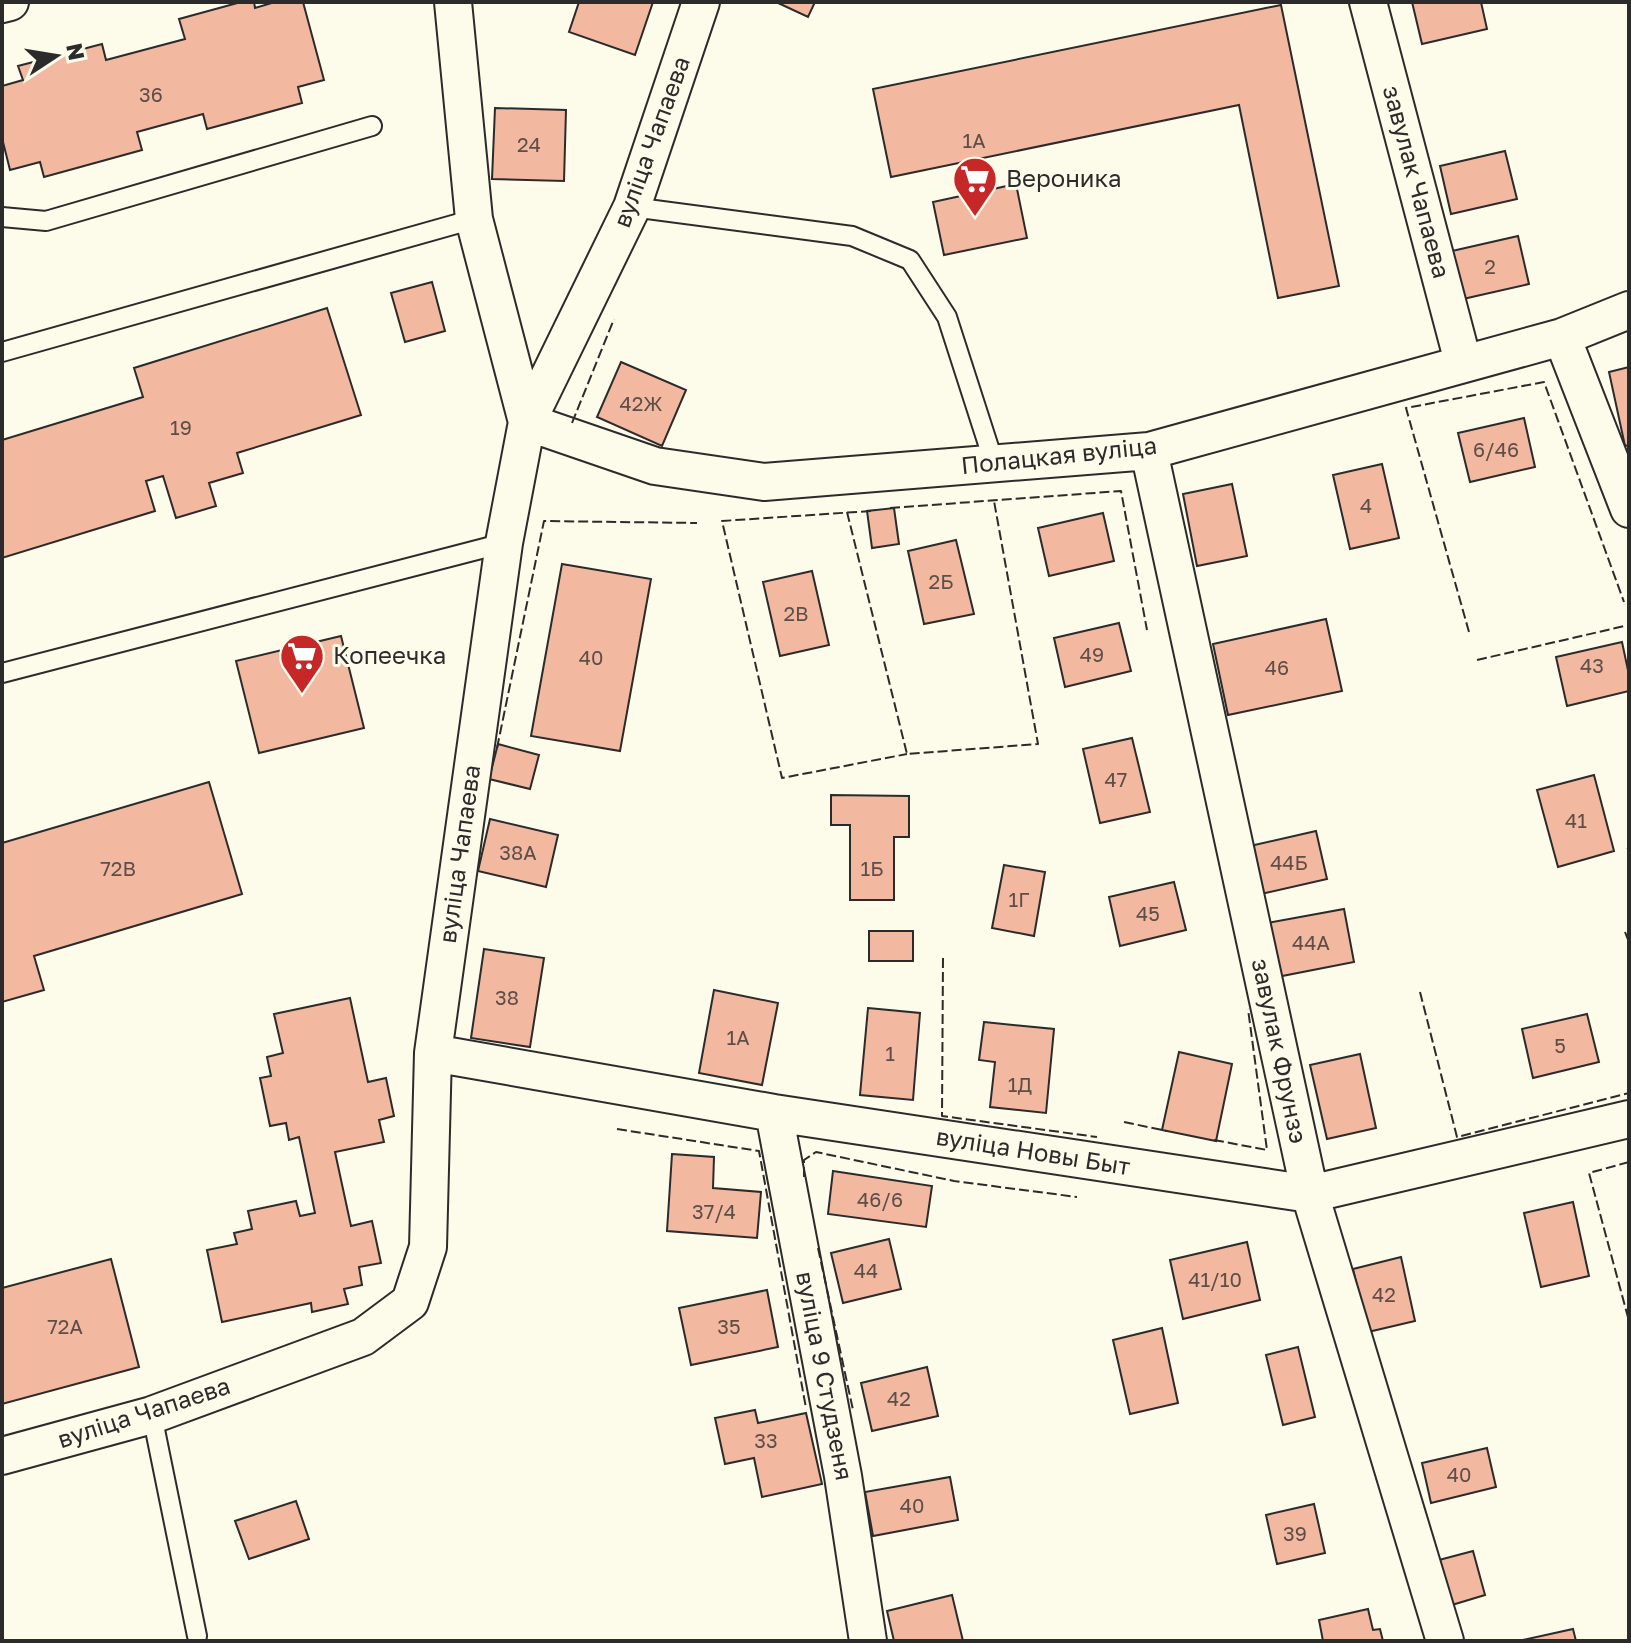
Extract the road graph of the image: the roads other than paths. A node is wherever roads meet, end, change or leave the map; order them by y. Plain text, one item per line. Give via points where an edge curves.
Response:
1 (10, 2) edge
2 (453, 2) edge
3 (701, 2) edge
4 (1368, 2) edge
5 (2, 4) edge
6 (372, 126) dead end
7 (632, 207) junction
8 (2, 217) edge
9 (474, 219) junction
10 (1629, 310) edge
11 (1562, 337) junction
12 (2, 352) edge
13 (1463, 362) junction
14 (527, 422) junction
15 (1149, 451) junction
16 (994, 463) junction
17 (1629, 509) edge
18 (504, 543) junction
19 (2, 673) edge
20 (433, 1053) junction
21 (774, 1113) junction
22 (1629, 1119) edge
23 (1310, 1194) junction
24 (152, 1415) junction
25 (2, 1456) edge
26 (197, 1636) dead end
27 (868, 1641) edge
28 (1445, 1641) edge

1 - 5 street
2 - 9 street
3 - 7 street, вуліца Чапаева
4 - 13 street, завулак Чапаева
6 - 8 lane via 46,221
7 - 14 street, вуліца Чапаева
7 - 16 lane via 852,236 910,260 947,317
9 - 12 lane
9 - 14 street
10 - 11 street, Полацкая вуліца
11 - 13 street, Полацкая вуліца
11 - 17 street
13 - 15 street, Полацкая вуліца
14 - 16 street, Полацкая вуліца via 655,466 764,482
14 - 18 street, вуліца Чапаева
15 - 16 street, Полацкая вуліца
15 - 23 street, завулак Фрунзэ
18 - 19 lane
18 - 20 street, вуліца Чапаева
20 - 21 street, вуліца Новы Быт
20 - 24 street, вуліца Чапаева via 428,1247 410,1302 363,1337
21 - 23 street, вуліца Новы Быт
21 - 27 street, вуліца 9 Студзеня via 843,1476
22 - 23 street, вуліца Новы Быт
23 - 28 street, завулак Фрунзэ
24 - 25 street, вуліца Чапаева
24 - 26 lane

